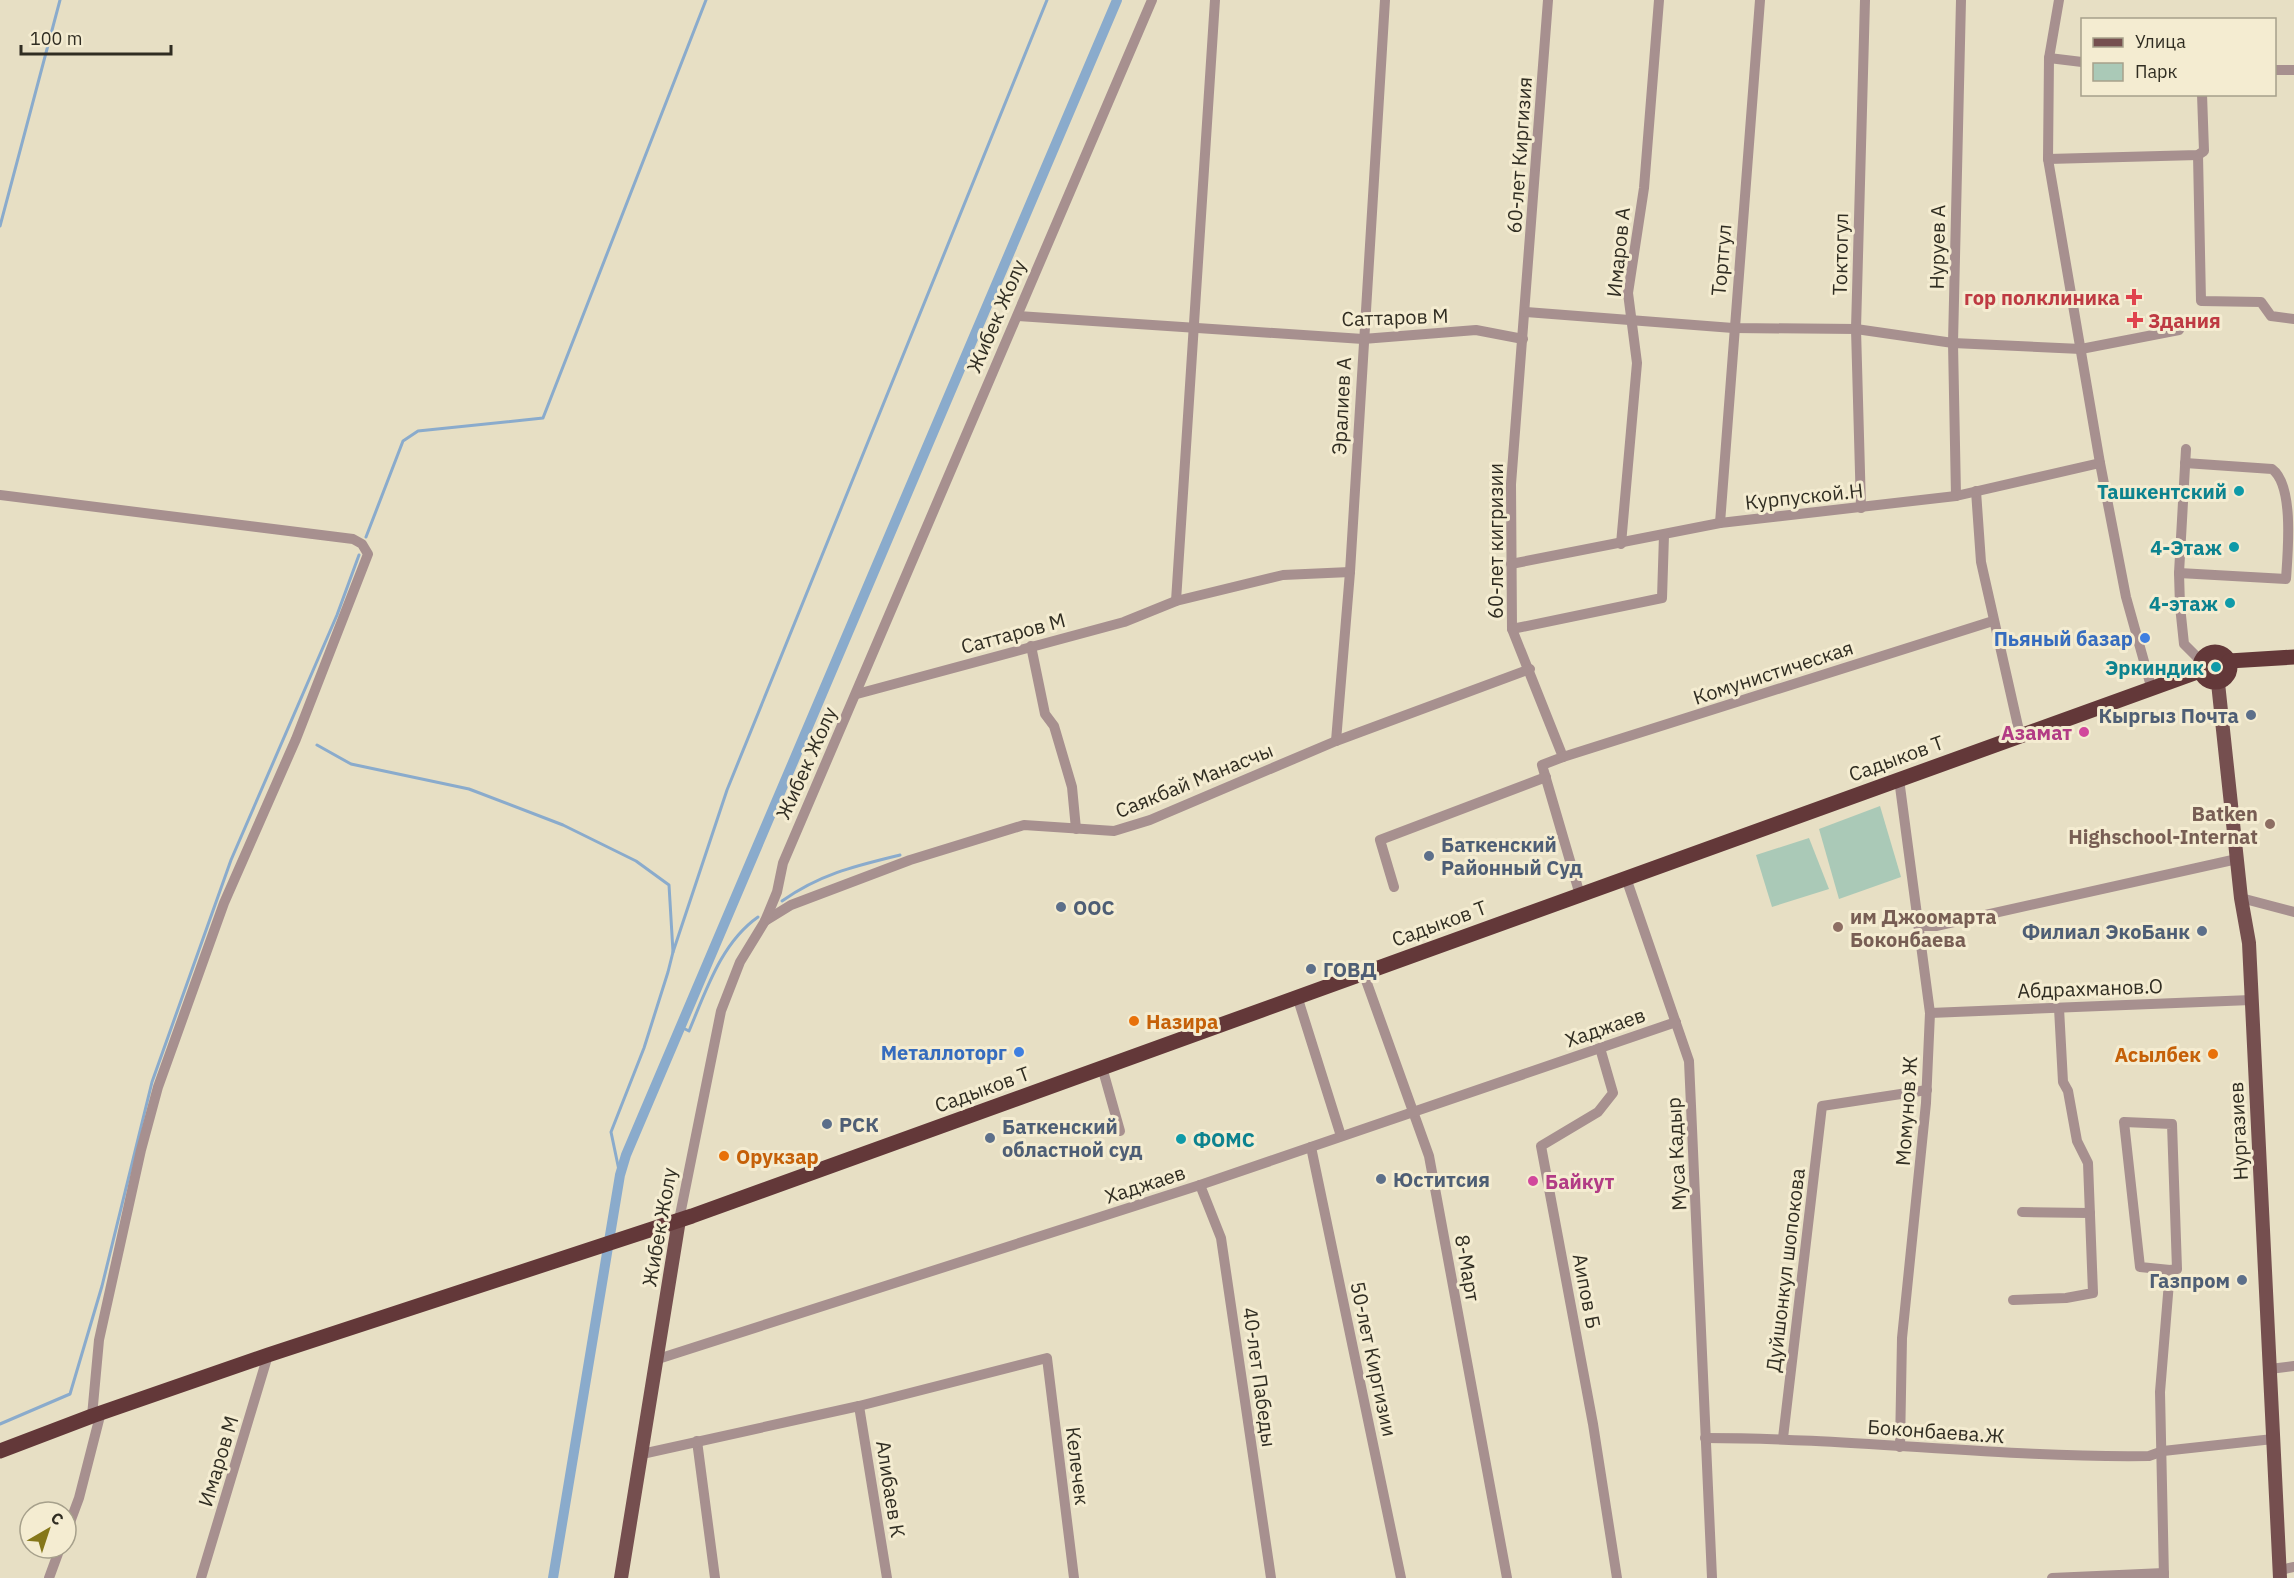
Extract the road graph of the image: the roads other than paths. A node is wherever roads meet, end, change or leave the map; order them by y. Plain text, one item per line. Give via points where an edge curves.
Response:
1 (1152, 0) edge
2 (1215, 0) edge
3 (1385, 0) edge
4 (1548, 0) edge
5 (1659, 0) edge
6 (1760, 0) edge
7 (1864, 0) edge
8 (1961, 0) edge
9 (2059, 0) edge
10 (2049, 58) junction
11 (2081, 62) edge
12 (2276, 70) edge
13 (2294, 70) edge
14 (2202, 96) edge
15 (2198, 155) junction
16 (2048, 159) junction
17 (1526, 312) junction
18 (1018, 316) junction
19 (2294, 319) edge
20 (1633, 321) junction
21 (1195, 328) junction
22 (1733, 328) junction
23 (1856, 329) junction
24 (2179, 330) dead end
25 (1363, 339) junction
26 (1523, 339) junction
27 (1953, 343) junction
28 (2081, 349) junction
29 (2186, 449) dead end
30 (2100, 463) junction
31 (2185, 463) junction
32 (1976, 491) junction
33 (0, 495) edge
34 (1956, 496) junction
35 (1861, 508) junction
36 (1720, 523) junction
37 (1664, 535) junction
38 (1621, 544) junction
39 (1511, 564) junction
40 (1350, 572) junction
41 (2179, 573) junction
42 (1176, 602) junction
43 (1993, 621) junction
44 (1512, 629) junction
45 (1031, 646) junction
46 (2294, 657) edge
47 (2229, 661) junction
48 (2200, 666) junction
49 (1530, 669) junction
50 (2218, 683) junction
51 (2152, 690) junction
52 (857, 694) junction
53 (2020, 735) junction
54 (1336, 741) junction
55 (1563, 757) junction
56 (1546, 777) junction
57 (1899, 779) junction
58 (1076, 829) junction
59 (2237, 859) junction
60 (1626, 878) junction
61 (1394, 887) dead end
62 (1580, 895) junction
63 (2241, 898) junction
64 (2294, 912) edge
65 (765, 921) junction
66 (1919, 926) junction
67 (1363, 972) junction
68 (1297, 996) junction
69 (2251, 1000) junction
70 (2059, 1008) junction
71 (1930, 1013) junction
72 (1676, 1022) junction
73 (1600, 1048) junction
74 (1102, 1067) junction
75 (1927, 1090) junction
76 (1413, 1112) junction
77 (1120, 1131) dead end
78 (1341, 1136) junction
79 (1311, 1147) junction
80 (1200, 1185) junction
81 (2022, 1212) dead end
82 (2090, 1213) junction
83 (686, 1218) junction
84 (2170, 1270) junction
85 (2013, 1300) dead end
86 (268, 1355) junction
87 (658, 1359) junction
88 (2294, 1366) edge
89 (2270, 1369) junction
90 (859, 1406) junction
91 (97, 1414) junction
92 (1705, 1438) junction
93 (1783, 1438) junction
94 (2273, 1439) junction
95 (697, 1441) junction
96 (1900, 1446) junction
97 (2163, 1450) junction
98 (0, 1451) edge
99 (642, 1454) junction
100 (78, 1501) edge
101 (56, 1560) edge
102 (2285, 1572) edge
103 (2164, 1576) edge
104 (49, 1578) edge
105 (201, 1578) edge
106 (621, 1578) edge
107 (715, 1578) edge
108 (887, 1578) edge
109 (1074, 1578) edge
110 (1271, 1578) edge
111 (1401, 1578) edge
112 (1507, 1578) edge
113 (1617, 1578) edge
114 (1712, 1578) edge
115 (2054, 1578) edge

1 - 18 street, Жибек Жолу
2 - 21 street
3 - 25 street, Эралиев А
4 - 17 street, 60-лет Киргизия
5 - 20 street, Имаров А via 1644,188 1628,293
6 - 22 street, Тортгул
7 - 23 street, Токтогул
8 - 27 street, Нуруев А
9 - 10 street
10 - 11 street
10 - 16 street
12 - 13 street
14 - 15 street via 2204,151
15 - 16 street
15 - 19 street via 2201,301 2261,302 2271,316
16 - 28 street
17 - 20 street
17 - 26 street, 60-лет Киргизия
18 - 21 street, Саттаров М
18 - 52 street, Жибек Жолу
20 - 22 street
20 - 38 street, Имаров А via 1637,363
21 - 25 street, Саттаров М
21 - 42 street
22 - 23 street
22 - 36 street, Тортгул
23 - 27 street
23 - 35 street, Токтогул
24 - 28 street
25 - 26 street, Саттаров М via 1476,330
25 - 40 street, Эралиев А
26 - 39 street, 60-лет кигризии via 1511,483
27 - 28 street
27 - 34 street, Нуруев А
28 - 30 street
29 - 31 street
30 - 32 street, Курпуской.Н
30 - 51 street via 2126,597
31 - 41 street
31 - 41 street via 2272,469 2283,477 2291,501 2286,579
32 - 34 street, Курпуской.Н
32 - 43 street via 1981,562
33 - 91 street via 353,539 368,554 296,739 224,903 158,1087 99,1340
34 - 35 street, Курпуской.Н
35 - 36 street, Курпуской.Н
36 - 37 street, Курпуской.Н
37 - 38 street, Курпуской.Н
37 - 44 street via 1662,598
38 - 39 street, Курпуской.Н
39 - 44 street, 60-лет кигризии
40 - 42 street, Саттаров М via 1283,575
40 - 54 street, Эралиев А
41 - 48 street via 2184,644
42 - 45 street, Саттаров М via 1124,622
43 - 53 street
43 - 55 street, Комунистическая
44 - 49 street, 60-лет кигризии
45 - 52 street, Саттаров М
45 - 58 street via 1045,714 1054,726 1072,787
46 - 47 highway
47 - 48 highway via 2217,652 2208,654
47 - 50 highway via 2229,675
48 - 50 highway via 2208,681
48 - 51 highway, Садыков Т
49 - 54 street, Саякбай Манасчы
49 - 55 street, 60-лет кигризии
50 - 59 main road, Нургазиев
51 - 53 highway, Садыков Т
52 - 65 street, Жибек Жолу via 783,863
53 - 57 highway, Садыков Т
54 - 58 street, Саякбай Манасчы via 1150,820 1114,831
55 - 56 street via 1542,765
56 - 61 street via 1380,840
56 - 62 street
57 - 60 highway, Садыков Т
57 - 66 street, Момунов Ж
58 - 65 street, Саякбай Манасчы via 1024,825 910,860 791,905
59 - 63 main road, Нургазиев
59 - 66 street via 2047,903 1936,926
60 - 62 highway, Садыков Т
60 - 72 street, Муса Кадыр
62 - 67 highway, Садыков Т
63 - 64 street
63 - 69 main road, Нургазиев via 2249,943
65 - 83 street, Жибек Жолу via 740,962 721,1011
66 - 71 street, Момунов Ж
67 - 68 highway, Садыков Т
67 - 76 street, 8-Март
68 - 74 highway, Садыков Т
68 - 78 street
69 - 70 street, Абдрахманов.О
69 - 89 main road, Нургазиев
70 - 71 street, Абдрахманов.О
70 - 82 street via 2063,1082 2077,1141 2088,1163
71 - 75 street, Момунов Ж
72 - 73 street, Хаджаев
72 - 92 street, Муса Кадыр via 1689,1061
73 - 76 street, Хаджаев
73 - 113 street, Аипов Б via 1613,1093 1598,1112 1541,1146 1593,1424
74 - 77 street
74 - 83 highway, Садыков Т
75 - 93 street, Дуйшонкул шопокова via 1822,1106
75 - 96 street, Момунов Ж via 1902,1338
76 - 78 street, Хаджаев
76 - 112 street, 8-Март via 1429,1156
78 - 79 street, Хаджаев
79 - 80 street, Хаджаев
79 - 111 street, 50-лет Киргизии
80 - 87 street, Хаджаев
80 - 110 street, 40-лет Пабеды via 1221,1238
81 - 82 street
82 - 85 street via 2093,1293
83 - 86 highway, Садыков Т
83 - 87 main road, Жибек Жолу
84 - 84 street via 2177,1269 2172,1124 2124,1122 2140,1267
84 - 97 street via 2160,1392
86 - 91 highway, Садыков Т
86 - 105 street, Имаров М
87 - 99 main road, Жибек Жолу
88 - 89 street
89 - 94 main road, Нургазиев
90 - 95 street
90 - 108 street, Алибаев К
90 - 109 street, Келечек via 1047,1358
91 - 98 highway, Садыков Т
91 - 100 street
92 - 93 street, Боконбаева.Ж
92 - 114 street, Муса Кадыр
93 - 96 street, Боконбаева.Ж
94 - 97 street, Боконбаева.Ж
94 - 102 main road, Нургазиев
95 - 99 street
95 - 107 street
96 - 97 street, Боконбаева.Ж via 2063,1457 2150,1456
97 - 103 street
99 - 106 main road, Жибек Жолу
101 - 104 street
103 - 115 street

